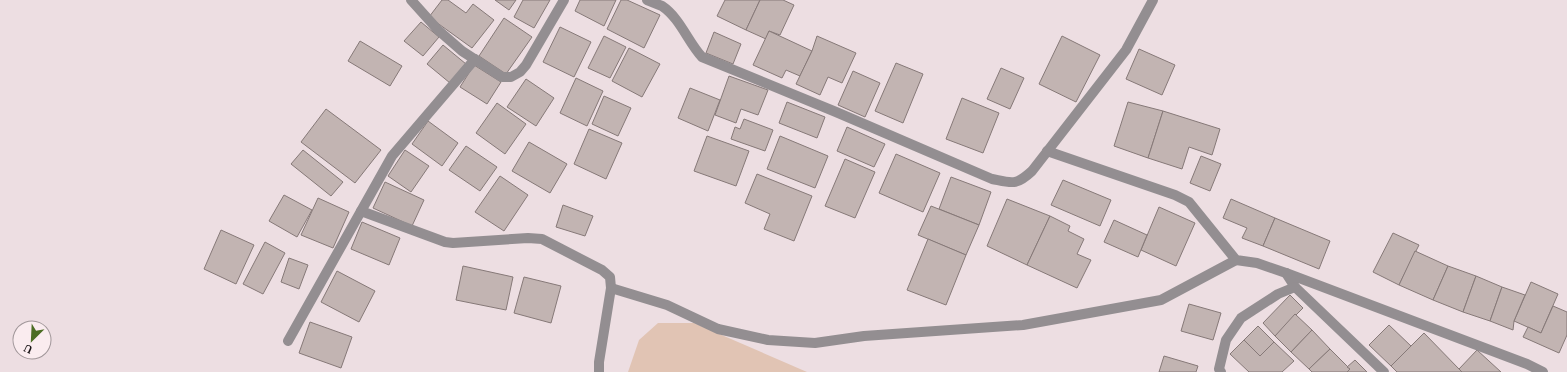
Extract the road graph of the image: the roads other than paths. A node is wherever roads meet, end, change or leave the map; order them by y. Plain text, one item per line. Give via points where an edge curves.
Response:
1 (411, 0) edge
2 (564, 0) edge
3 (647, 0) edge
4 (1153, 0) edge
5 (475, 59) junction
6 (1047, 151) junction
7 (361, 211) junction
8 (1236, 260) junction
9 (1286, 272) junction
10 (1294, 287) junction
11 (611, 288) junction
12 (288, 341) dead end
13 (599, 372) edge
14 (1221, 372) edge
15 (1384, 372) edge
16 (1543, 372) edge

1 - 5 street via 438,30
2 - 5 street via 520,72 511,77 502,77
3 - 6 street via 662,6 672,15 702,57 992,179 1010,183 1022,180
4 - 6 street via 1126,50
5 - 7 street via 392,156
6 - 8 street via 1175,195 1188,202
7 - 11 street via 445,242 542,239 602,270 610,277
7 - 12 street
8 - 9 street
8 - 11 street via 1161,300 1023,325 864,336 815,343 768,340 718,329 668,305
9 - 10 street
9 - 16 street
10 - 14 street via 1278,294 1241,318 1226,340 1219,369
10 - 15 street
11 - 13 street

